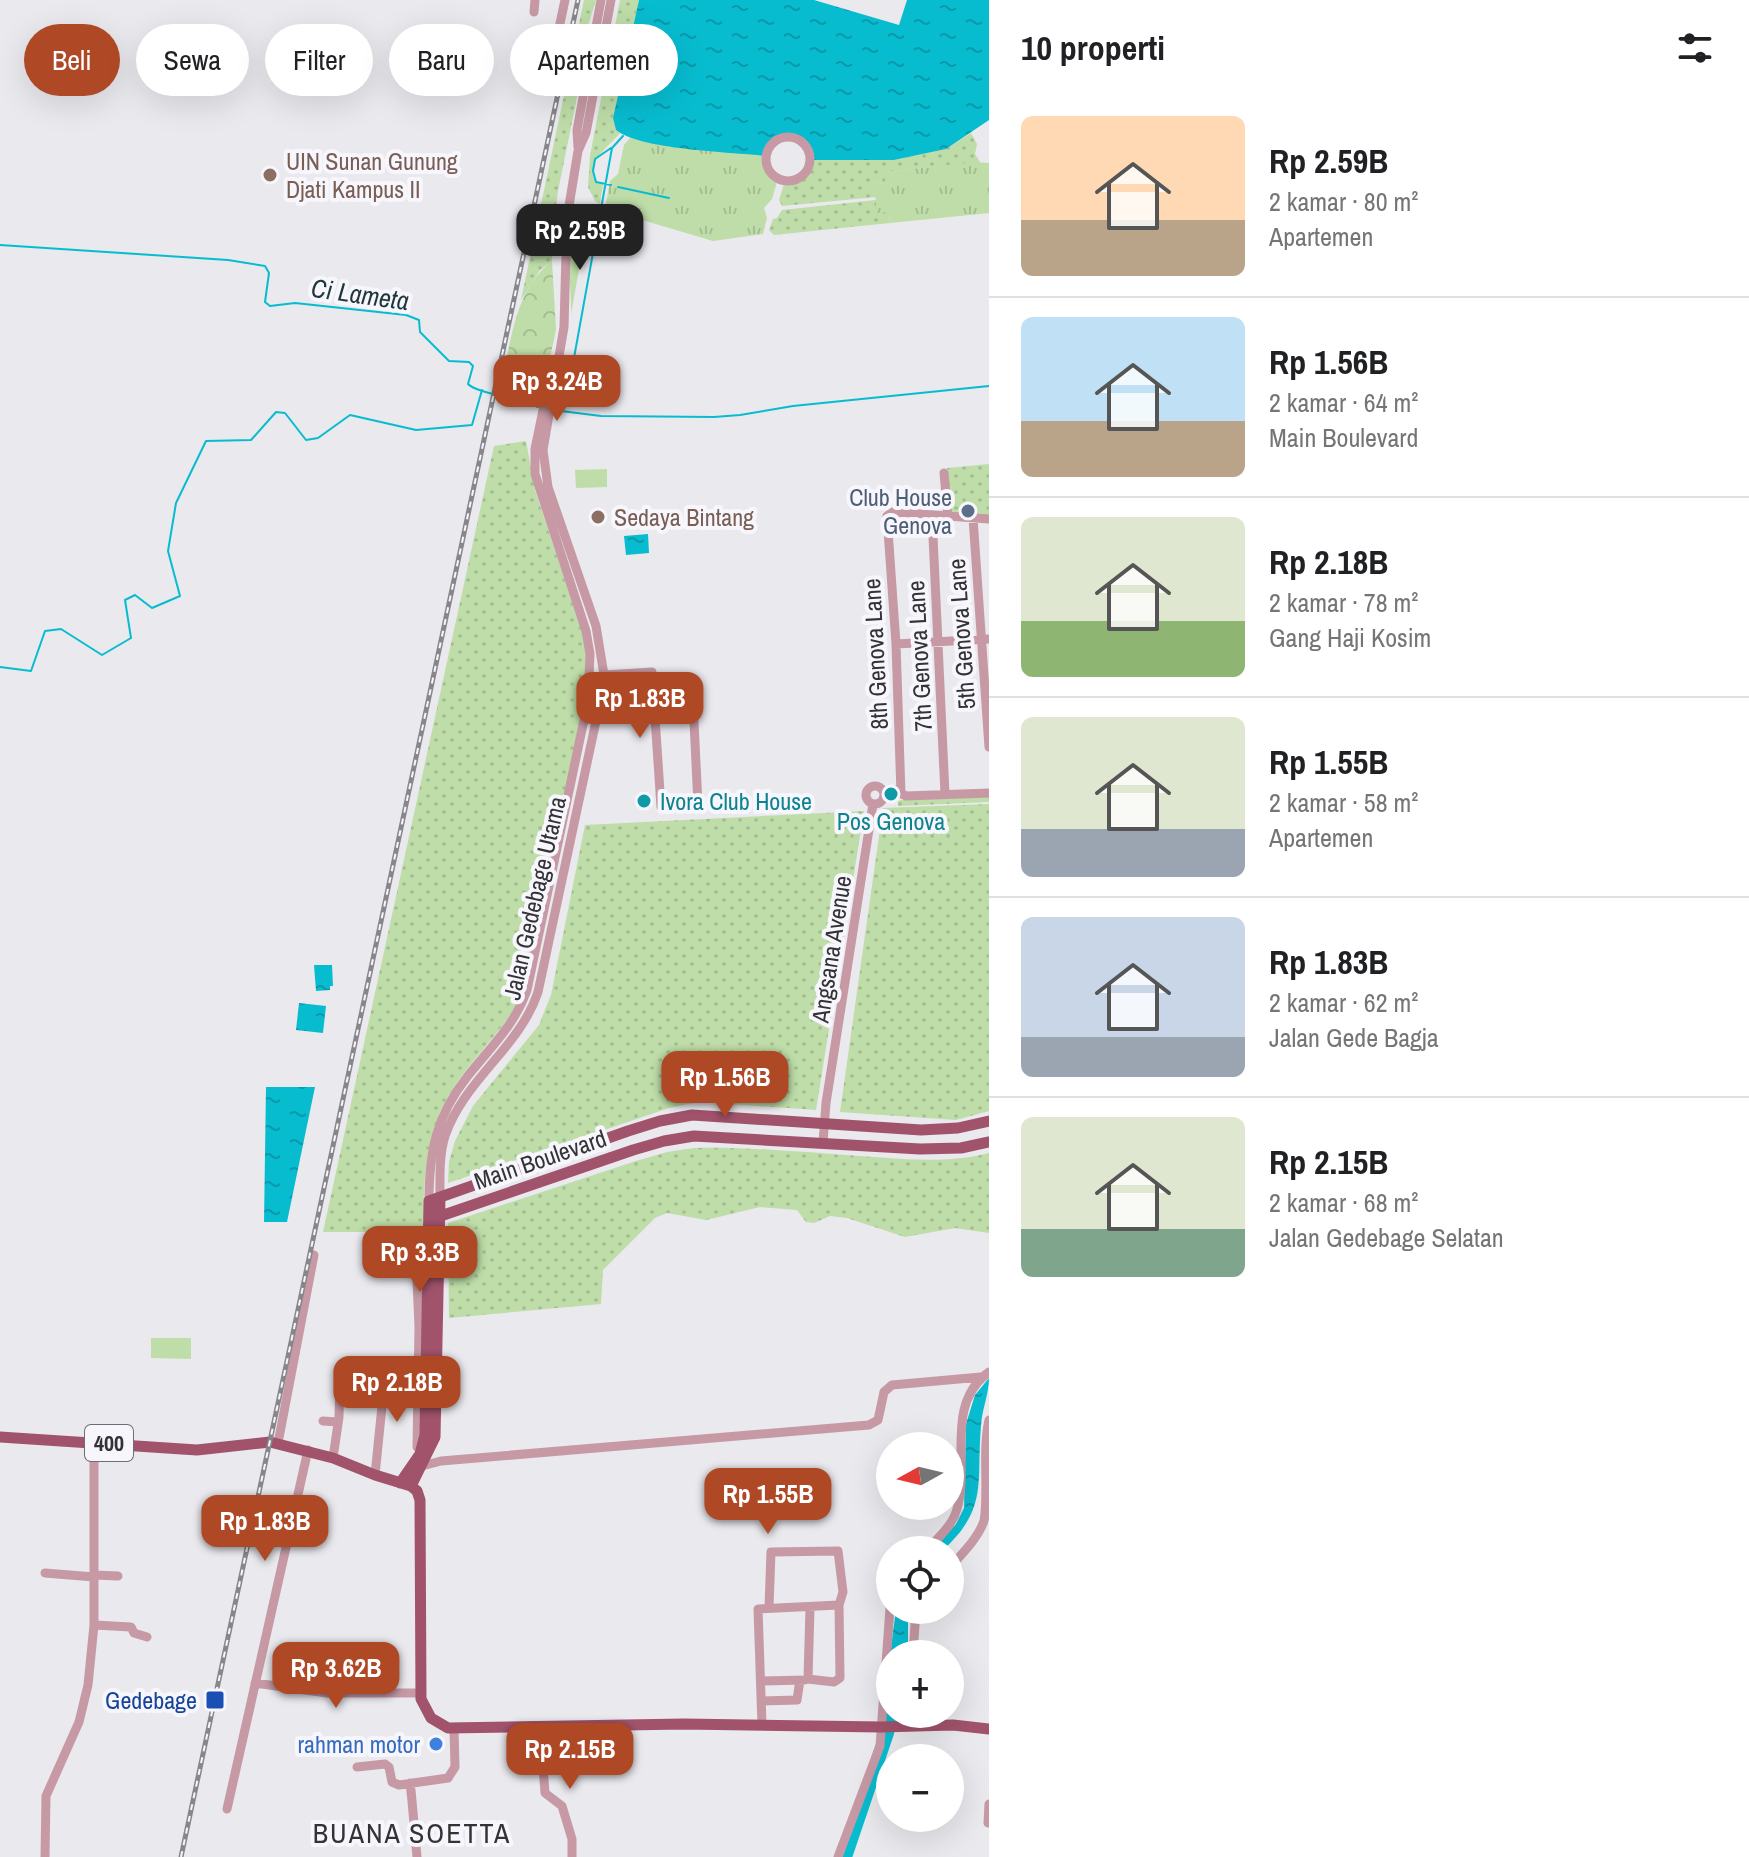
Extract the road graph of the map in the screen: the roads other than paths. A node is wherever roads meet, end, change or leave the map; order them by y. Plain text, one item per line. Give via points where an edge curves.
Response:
1 (535, 0) edge
2 (565, 0) edge
3 (601, 0) edge
4 (611, 0) edge
5 (534, 12) dead end
6 (560, 24) edge
7 (578, 151) junction
8 (769, 170) joint
9 (944, 473) dead end
10 (932, 515) junction
11 (948, 517) junction
12 (973, 518) junction
13 (989, 519) edge
14 (556, 523) junction
15 (986, 639) edge
16 (939, 642) junction
17 (896, 644) junction
18 (604, 675) junction
19 (693, 701) dead end
20 (989, 747) edge
21 (584, 749) junction
22 (989, 793) edge
23 (945, 794) junction
24 (890, 796) junction
25 (826, 1120) junction
26 (989, 1121) edge
27 (628, 1131) junction
28 (823, 1142) junction
29 (989, 1142) edge
30 (633, 1150) junction
31 (434, 1199) junction
32 (434, 1218) junction
33 (314, 1255) dead end
34 (417, 1281) dead end
35 (386, 1367) dead end
36 (431, 1371) junction
37 (340, 1374) dead end
38 (985, 1374) edge
39 (422, 1401) junction
40 (989, 1420) edge
41 (323, 1421) dead end
42 (338, 1422) junction
43 (0, 1437) edge
44 (94, 1442) junction
45 (278, 1443) junction
46 (417, 1447) dead end
47 (308, 1450) junction
48 (333, 1458) junction
49 (422, 1466) junction
50 (375, 1475) junction
51 (405, 1484) junction
52 (939, 1536) edge
53 (964, 1549) edge
54 (45, 1573) dead end
55 (94, 1576) junction
56 (118, 1576) dead end
57 (839, 1605) junction
58 (769, 1607) junction
59 (810, 1607) junction
60 (94, 1625) junction
61 (147, 1637) dead end
62 (804, 1680) junction
63 (761, 1681) junction
64 (255, 1683) junction
65 (420, 1693) junction
66 (761, 1701) junction
67 (762, 1725) junction
68 (964, 1726) edge
69 (540, 1727) junction
70 (876, 1727) edge
71 (883, 1728) edge
72 (454, 1729) junction
73 (989, 1729) edge
74 (357, 1767) dead end
75 (410, 1786) junction
76 (989, 1804) edge
77 (227, 1809) dead end
78 (988, 1823) edge
79 (45, 1857) edge
80 (417, 1857) edge
81 (572, 1857) edge
82 (838, 1857) edge

1 - 5 street
2 - 6 street
3 - 7 street via 577,130
4 - 7 street
7 - 14 street, Jalan Gedebage Utama via 565,238 564,327 540,441 539,464
8 - 8 street via 766,156 778,139 794,137 808,149 809,164 801,176 783,180
9 - 11 street
10 - 11 street
10 - 16 street, 7th Genova Lane
10 - 17 street, 8th Genova Lane via 887,516
11 - 12 street
12 - 13 street
12 - 15 street, 5th Genova Lane
14 - 18 street, Jalan Gedebage Utama via 596,626
14 - 21 street, Jalan Gedebage Utama via 590,654
15 - 16 street
15 - 20 street, 5th Genova Lane
16 - 17 street
16 - 23 street, 7th Genova Lane
17 - 24 street, 8th Genova Lane
18 - 19 street via 652,672 661,807 698,805
18 - 21 street, Jalan Gedebage Utama
21 - 31 street, Jalan Gedebage Utama via 533,991 445,1112 429,1163
22 - 23 street
23 - 24 street
24 - 25 street, Angsana Avenue
25 - 26 main road, Main Boulevard via 941,1130
25 - 27 main road, Main Boulevard via 692,1115
25 - 28 street, Angsana Avenue
27 - 30 main road
27 - 31 main road, Main Boulevard
28 - 29 main road, Main Boulevard via 941,1150
28 - 30 main road, Main Boulevard via 694,1136
30 - 32 main road, Main Boulevard
31 - 32 main road, Jalan Gedebage Utama
32 - 36 main road, Jalan Gedebage Utama
33 - 45 street
34 - 39 street
35 - 50 street
36 - 39 main road, Jalan Gedebage Utama
36 - 49 main road, Jalan Gedebage Utama via 435,1437
37 - 42 street
38 - 49 street via 892,1385 884,1392 878,1420 869,1425
38 - 52 street via 963,1416 959,1506
39 - 46 street
39 - 51 main road, Jalan Gedebage Utama via 423,1446
40 - 53 street via 986,1513
41 - 42 street
42 - 48 street
43 - 44 main road, 400
44 - 45 main road, 400 via 197,1450
44 - 55 street
45 - 47 main road, 400
47 - 48 main road, 400
47 - 64 street
48 - 50 main road, 400
49 - 51 main road, Jalan Gedebage Utama
50 - 51 main road, 400
51 - 65 main road via 420,1500
54 - 55 street
55 - 56 street
55 - 60 street
57 - 58 street via 843,1592 838,1551 774,1551 769,1554
57 - 59 street
57 - 62 street via 840,1678
58 - 59 street
58 - 63 street via 758,1609
59 - 62 street
60 - 61 street via 128,1627
60 - 79 street via 79,1722 46,1796
62 - 63 street
62 - 66 street via 797,1700
63 - 66 street
64 - 65 street via 327,1693
64 - 77 street
65 - 72 main road via 431,1718
66 - 67 street
67 - 69 main road
67 - 70 main road
68 - 73 main road
69 - 72 main road
69 - 81 street via 545,1793 562,1806
71 - 82 street
72 - 75 street via 453,1775
74 - 75 street via 385,1764 394,1783
75 - 80 street
76 - 78 street

